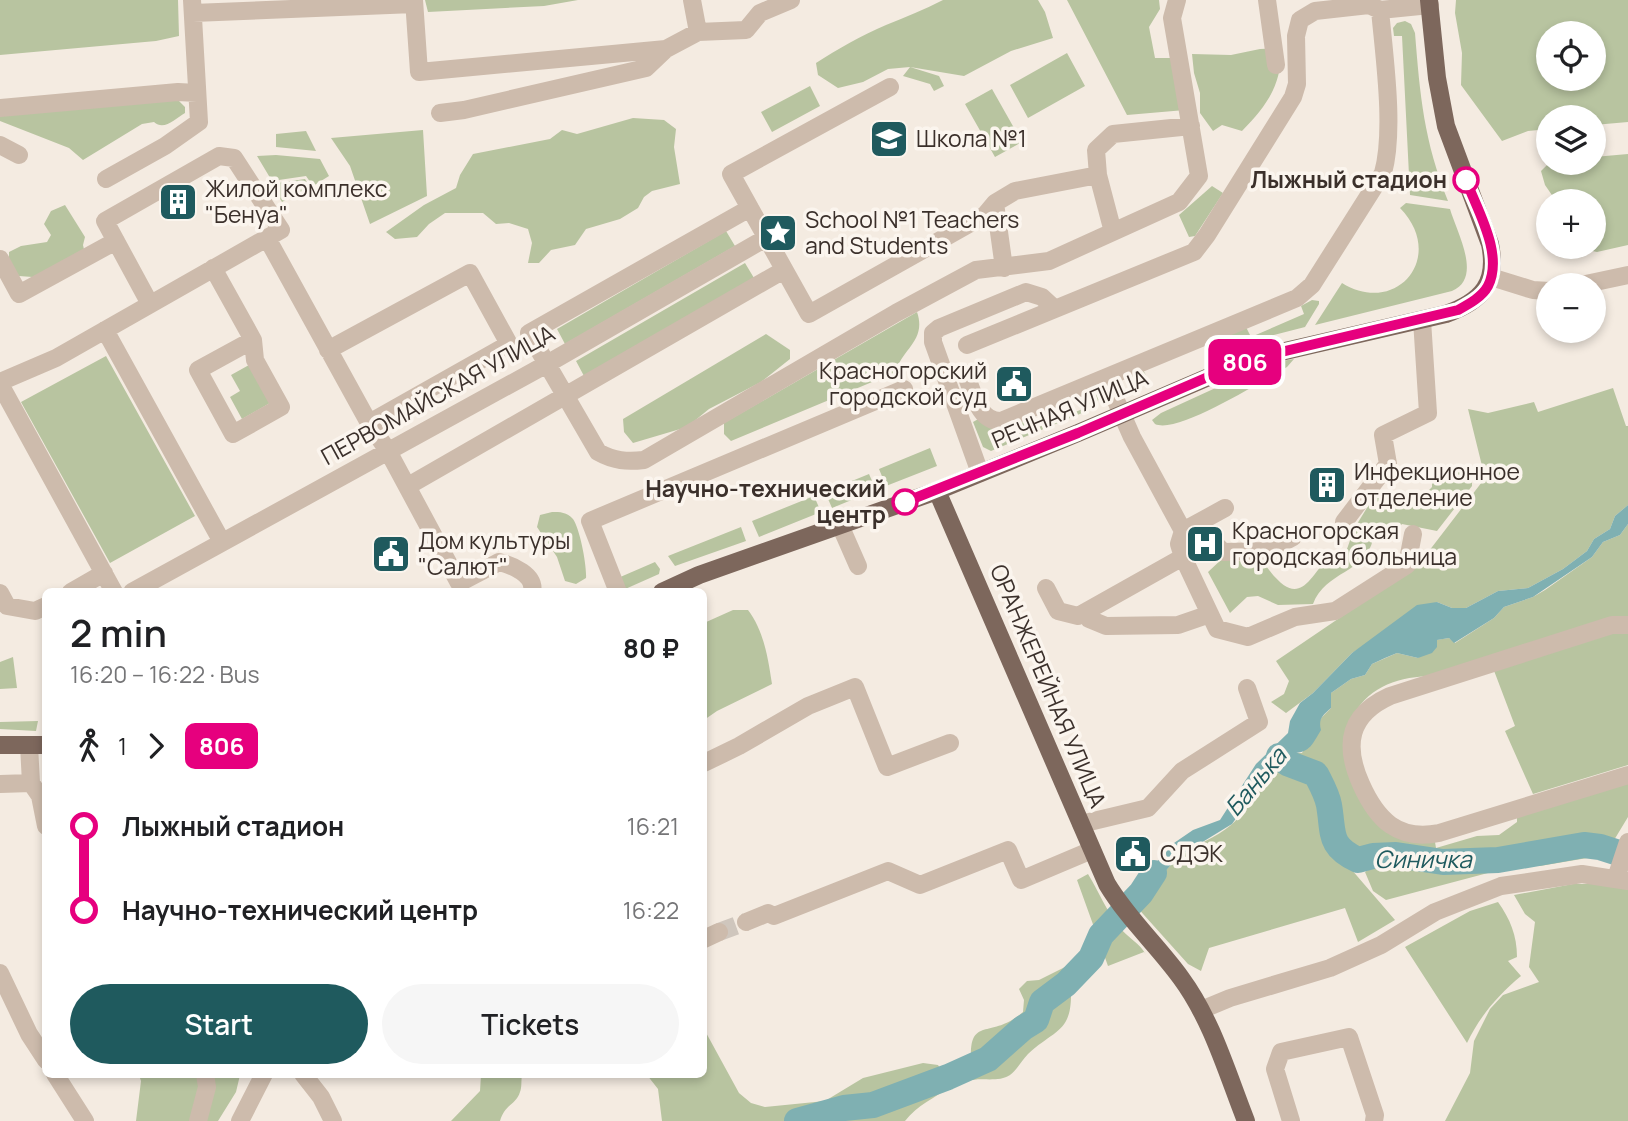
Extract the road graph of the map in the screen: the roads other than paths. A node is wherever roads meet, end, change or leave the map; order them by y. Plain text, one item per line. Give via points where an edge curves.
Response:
1 (692, 0) edge
2 (791, 0) edge
3 (1177, 0) edge
4 (1267, 0) edge
5 (414, 2) edge
6 (1429, 2) edge
7 (1372, 5) edge
8 (192, 7) edge
9 (698, 32) junction
10 (666, 49) junction
11 (1276, 65) dead end
12 (890, 87) dead end
13 (197, 93) junction
14 (0, 108) edge
15 (440, 113) dead end
16 (1191, 126) junction
17 (0, 145) edge
18 (19, 155) dead end
19 (1098, 175) junction
20 (106, 179) dead end
21 (995, 203) junction
22 (750, 208) junction
23 (1113, 232) junction
24 (267, 238) junction
25 (766, 238) junction
26 (116, 241) junction
27 (0, 259) edge
28 (213, 268) junction
29 (1004, 268) junction
30 (784, 270) junction
31 (1628, 275) edge
32 (1491, 277) junction
33 (1606, 280) edge
34 (1536, 290) edge
35 (150, 304) junction
36 (1055, 309) junction
37 (1422, 320) junction
38 (105, 330) junction
39 (530, 332) junction
40 (253, 340) junction
41 (509, 344) junction
42 (967, 345) dead end
43 (328, 350) junction
44 (547, 363) junction
45 (965, 373) dead end
46 (1106, 378) junction
47 (0, 383) edge
48 (904, 388) dead end
49 (566, 397) junction
50 (1122, 414) junction
51 (369, 423) junction
52 (388, 451) junction
53 (980, 474) junction
54 (408, 486) junction
55 (937, 491) junction
56 (1225, 508) dead end
57 (1344, 522) dead end
58 (840, 525) junction
59 (1190, 528) junction
60 (1413, 534) dead end
61 (1293, 537) dead end
62 (222, 542) junction
63 (1183, 557) junction
64 (858, 566) dead end
65 (104, 573) junction
66 (451, 587) edge
67 (78, 588) edge
68 (112, 588) edge
69 (139, 588) edge
70 (533, 588) edge
71 (616, 588) edge
72 (671, 588) edge
73 (1046, 588) dead end
74 (0, 593) edge
75 (42, 608) edge
76 (1085, 612) junction
77 (1210, 614) junction
78 (1628, 625) edge
79 (1247, 688) dead end
80 (950, 743) dead end
81 (0, 745) edge
82 (37, 745) edge
83 (707, 762) edge
84 (1628, 775) edge
85 (31, 783) junction
86 (0, 784) edge
87 (42, 806) edge
88 (1081, 824) junction
89 (1628, 842) edge
90 (1091, 850) junction
91 (1621, 875) edge
92 (746, 922) tunnel mouth
93 (0, 973) edge
94 (1201, 1010) junction
95 (42, 1054) edge
96 (58, 1078) edge
97 (206, 1078) edge
98 (262, 1078) edge
99 (306, 1078) edge
100 (85, 1121) edge
101 (198, 1121) edge
102 (240, 1121) edge
103 (333, 1121) edge
104 (1246, 1121) edge
105 (1291, 1121) edge
106 (1374, 1121) edge

1 - 9 street
2 - 9 street via 760,13 746,30
3 - 16 street via 1172,18
4 - 11 street
5 - 8 street
5 - 10 street via 419,72
6 - 7 street
6 - 32 main road via 1446,126 1490,244
7 - 36 street via 1315,11 1300,20 1293,97 1194,252
7 - 46 street via 1388,156 1383,173 1312,285 1297,298
8 - 13 street
9 - 10 street
10 - 15 street via 646,68
12 - 22 street via 731,174
13 - 14 street
13 - 20 street via 199,122
16 - 19 street via 1113,134 1096,150
16 - 23 street via 1199,176 1179,202
17 - 18 street
19 - 21 street via 1015,191
19 - 23 street
21 - 29 street
21 - 30 street via 979,219 809,314
22 - 25 street
22 - 39 street
23 - 29 street via 1049,261
24 - 26 street via 281,230 271,211 234,158 219,156 104,220
24 - 28 street
24 - 43 street
25 - 30 street
25 - 44 street, ПЕРВОМАЙСКАЯ УЛИЦА
26 - 27 street via 19,294
26 - 35 street
28 - 35 street
28 - 40 street
29 - 49 street via 964,276 644,460 628,462 598,452
30 - 49 street
31 - 33 street
32 - 34 street
32 - 37 main road, РЕЧНАЯ УЛИЦА via 1470,303
35 - 38 street
36 - 42 street
36 - 53 street via 1042,297 1026,292 936,330 933,342
37 - 50 main road, РЕЧНАЯ УЛИЦА via 1238,364
37 - 57 street via 1428,413 1383,436 1388,464
38 - 47 street
38 - 62 street
39 - 41 street
39 - 44 street
40 - 40 street via 255,360 281,407 233,434 198,370
41 - 43 street via 470,273
41 - 51 street
43 - 51 street
44 - 49 street
44 - 52 street, ПЕРВОМАЙСКАЯ УЛИЦА
45 - 46 street via 983,415 995,422
46 - 50 street
47 - 65 street
48 - 71 street via 590,521
49 - 54 street
50 - 53 main road, РЕЧНАЯ УЛИЦА
50 - 59 street
51 - 52 street
52 - 54 street
52 - 62 street, ПЕРВОМАЙСКАЯ УЛИЦА
53 - 55 main road, РЕЧНАЯ УЛИЦА
54 - 66 street
55 - 58 main road, РЕЧНАЯ УЛИЦА
55 - 88 main road, ОРАНЖЕРЕЙНАЯ УЛИЦА
56 - 59 street
58 - 64 street
58 - 72 main road, РЕЧНАЯ УЛИЦА
59 - 61 street via 1223,552 1267,551
59 - 63 street via 1179,544
60 - 77 street via 1408,565 1335,611 1295,617 1248,637 1217,629
62 - 69 street, ПЕРВОМАЙСКАЯ УЛИЦА
63 - 76 street
63 - 77 street
65 - 67 street
65 - 68 street
66 - 70 street via 499,562 529,577
73 - 76 street via 1058,611 1077,616
74 - 75 street via 7,606 35,611
76 - 77 street via 1089,620 1106,626 1178,625
78 - 84 street via 1612,625 1390,696 1372,704 1359,720 1350,747 1352,763 1378,815 1412,835 1439,833
79 - 88 street via 1259,722 1182,771 1148,808
80 - 83 street via 887,767 855,687 808,706
81 - 82 main road
82 - 85 street
85 - 86 street
85 - 87 street
88 - 90 main road, ОРАНЖЕРЕЙНАЯ УЛИЦА
89 - 91 street
90 - 92 street via 1021,880 1008,850 920,885 888,871 774,916 768,913
90 - 94 main road, ОРАНЖЕРЕЙНАЯ УЛИЦА via 1116,900 1182,979
91 - 94 street via 1582,874 1501,886 1435,912 1381,945 1330,968
93 - 95 street
94 - 104 main road, ОРАНЖЕРЕЙНАЯ УЛИЦА
96 - 100 street
97 - 101 street
98 - 102 street
99 - 103 street
105 - 106 street via 1275,1069 1281,1052 1349,1037

